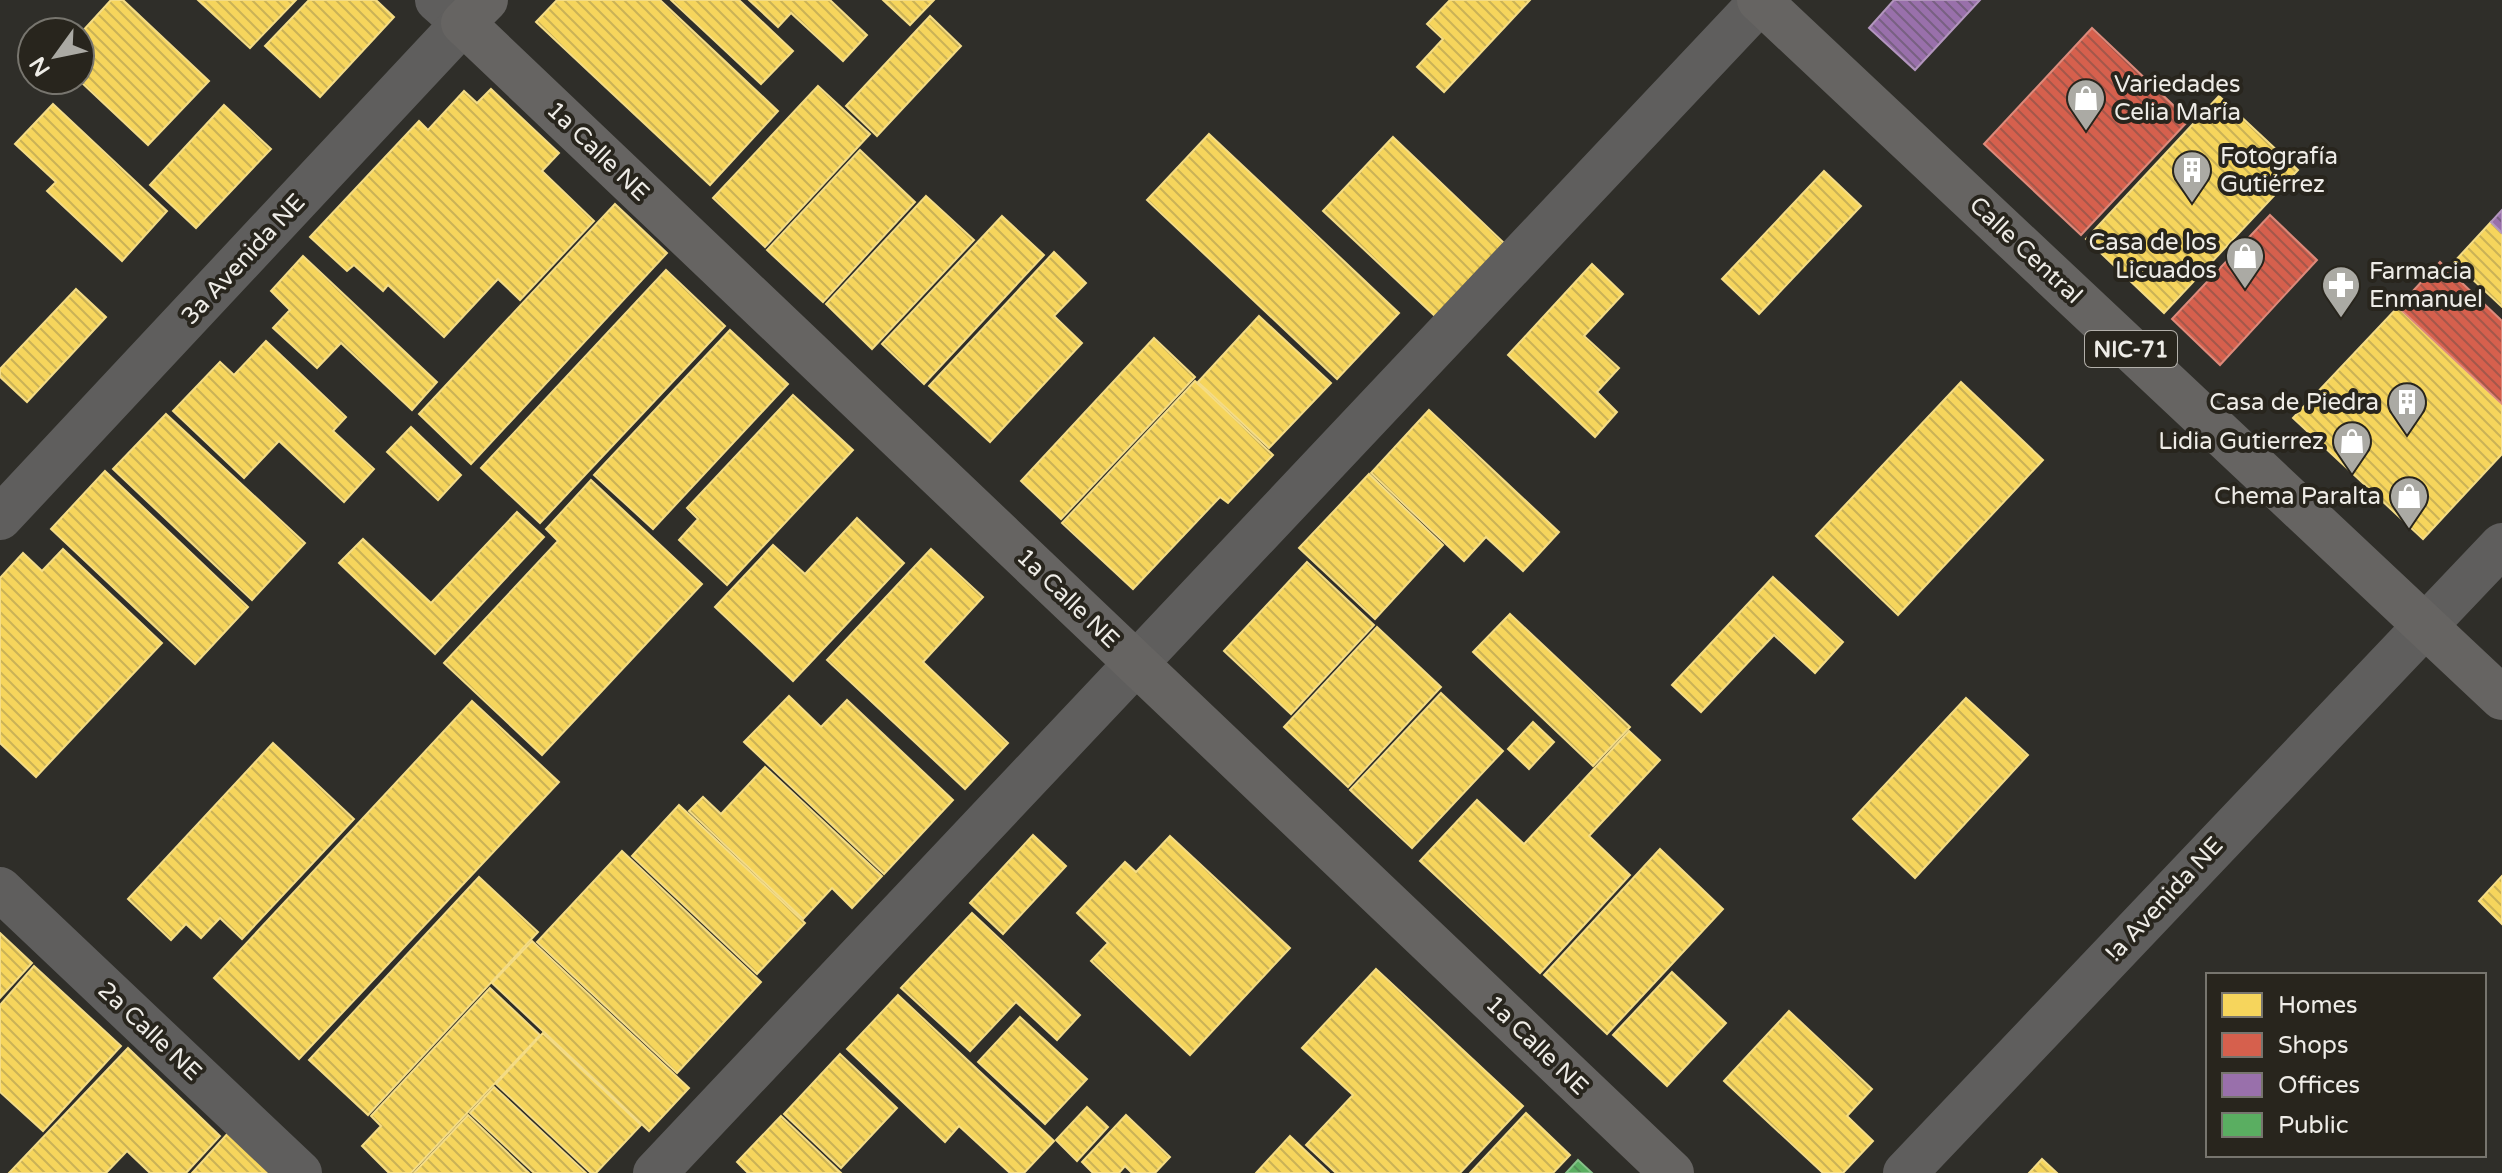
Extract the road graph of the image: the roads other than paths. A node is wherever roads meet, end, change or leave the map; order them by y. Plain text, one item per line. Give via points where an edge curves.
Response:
1 (1761, 1) edge
2 (462, 8) edge
3 (0, 518) edge
4 (2502, 545) edge
5 (2424, 624) junction
6 (1135, 662) junction
7 (2502, 698) edge
8 (0, 889) edge
9 (300, 1173) edge
10 (655, 1173) edge
11 (1672, 1173) edge
12 (1905, 1173) edge

1 - 5 highway, Calle Central / NIC-71
1 - 6 street
2 - 3 street, 3a Avenida NE
2 - 6 highway, 1a Calle NE
4 - 5 street, !a Avenida NE
5 - 7 highway, Calle Central / NIC-71
5 - 12 street, !a Avenida NE
6 - 10 street
6 - 11 highway, 1a Calle NE
8 - 9 street, 2a Calle NE

